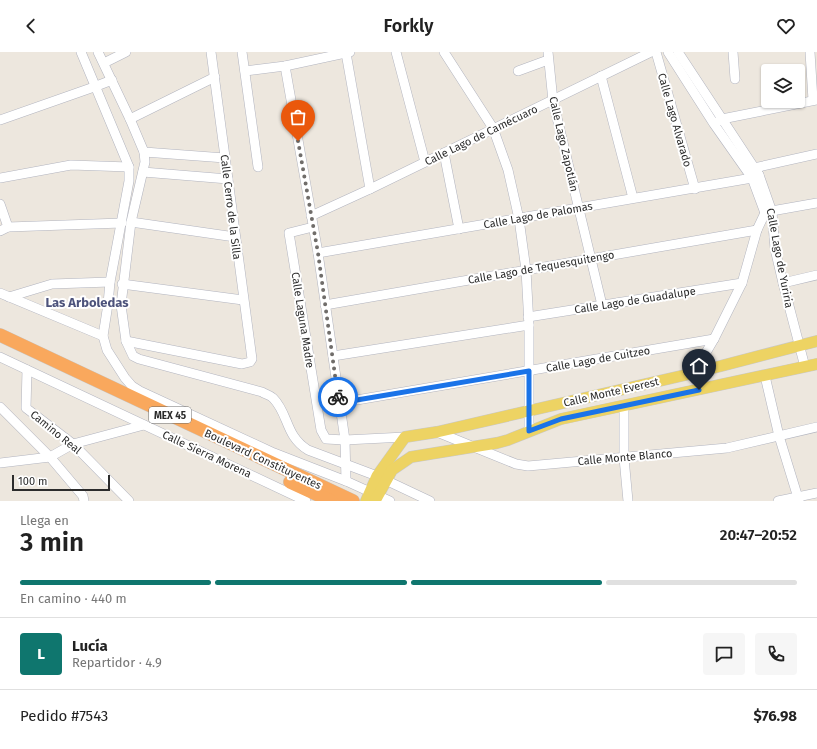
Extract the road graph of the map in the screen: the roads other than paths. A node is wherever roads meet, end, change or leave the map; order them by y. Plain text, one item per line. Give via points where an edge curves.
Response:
1 (81, 52) edge
2 (98, 52) edge
3 (126, 52) edge
4 (211, 52) edge
5 (242, 52) edge
6 (348, 52) edge
7 (396, 52) edge
8 (444, 52) edge
9 (651, 52) edge
10 (656, 52) edge
11 (668, 52) edge
12 (678, 52) edge
13 (733, 52) edge
14 (810, 52) edge
15 (550, 54) edge
16 (313, 56) edge
17 (104, 63) junction
18 (285, 66) junction
19 (245, 71) junction
20 (518, 71) dead end
21 (601, 76) junction
22 (215, 77) junction
23 (735, 79) dead end
24 (112, 80) junction
25 (94, 87) junction
26 (815, 100) edge
27 (553, 101) junction
28 (130, 119) junction
29 (0, 120) edge
30 (718, 121) junction
31 (493, 128) junction
32 (144, 152) junction
33 (444, 153) junction
34 (817, 154) edge
35 (225, 158) junction
36 (425, 162) junction
37 (258, 167) dead end
38 (129, 168) junction
39 (144, 172) junction
40 (755, 174) junction
41 (0, 178) edge
42 (228, 178) junction
43 (370, 189) junction
44 (695, 189) junction
45 (633, 198) junction
46 (817, 203) edge
47 (0, 204) edge
48 (579, 208) junction
49 (768, 212) junction
50 (311, 216) junction
51 (519, 219) junction
52 (126, 223) junction
53 (313, 227) junction
54 (4, 229) edge
55 (459, 229) junction
56 (758, 230) junction
57 (235, 238) junction
58 (318, 253) junction
59 (591, 258) junction
60 (526, 270) junction
61 (817, 274) edge
62 (110, 282) junction
63 (742, 283) junction
64 (782, 283) junction
65 (122, 284) junction
66 (4, 295) edge
67 (243, 300) junction
68 (108, 304) junction
69 (121, 305) junction
70 (325, 305) junction
71 (602, 305) junction
72 (528, 321) junction
73 (0, 335) edge
74 (103, 336) junction
75 (714, 339) junction
76 (126, 341) junction
77 (817, 341) edge
78 (0, 343) edge
79 (799, 346) junction
80 (333, 356) junction
81 (0, 357) edge
82 (817, 364) edge
83 (805, 367) junction
84 (27, 370) junction
85 (529, 371) junction
86 (694, 373) junction
87 (765, 376) junction
88 (699, 390) junction
89 (339, 403) junction
90 (624, 405) junction
91 (0, 407) edge
92 (529, 411) junction
93 (120, 413) junction
94 (144, 425) junction
95 (817, 428) edge
96 (125, 430) junction
97 (321, 430) joint
98 (529, 431) junction
99 (437, 432) junction
100 (779, 436) junction
101 (405, 437) junction
102 (345, 440) junction
103 (73, 444) junction
104 (472, 447) junction
105 (50, 457) junction
106 (624, 458) junction
107 (0, 463) edge
108 (346, 464) junction
109 (382, 478) junction
110 (346, 481) junction
111 (817, 492) edge
112 (372, 497) edge
113 (335, 498) edge
114 (799, 499) edge
115 (84, 501) edge
116 (129, 501) edge
117 (306, 501) edge
118 (353, 501) edge
119 (390, 501) edge
120 (430, 501) edge
121 (628, 501) edge
122 (778, 501) edge

1 - 25 street
2 - 17 street
3 - 17 street
4 - 22 street, Calle Cerro de la Silla
5 - 19 street
6 - 16 street
6 - 43 street
7 - 36 street
8 - 31 street
9 - 21 street, Calle Lago de Camécuaro
10 - 44 street, Calle Lago Alvarado
11 - 30 street, Calle Lago de Yuriria
12 - 30 street, Calle Lago de Yuriria
13 - 23 street
14 - 26 street
15 - 20 street
15 - 27 street, Calle Lago Zapotlán
16 - 18 street
17 - 24 street
18 - 19 street
18 - 50 street
19 - 37 street
21 - 27 street, Calle Lago de Camécuaro
21 - 45 street
22 - 28 street
22 - 35 street, Calle Cerro de la Silla
24 - 25 street
24 - 28 street
25 - 29 street
25 - 38 street
26 - 30 street
27 - 31 street, Calle Lago de Camécuaro
27 - 48 street, Calle Lago Zapotlán
28 - 32 street
30 - 40 street, Calle Lago de Yuriria
31 - 33 street, Calle Lago de Camécuaro
31 - 51 street via 508,170
32 - 35 street
32 - 39 street
33 - 36 street, Calle Lago de Camécuaro
33 - 55 street
34 - 40 street, Calle Lago de Palomas
35 - 42 street, Calle Cerro de la Silla
36 - 43 street, Calle Lago de Camécuaro
38 - 41 street via 71,165
38 - 52 street
39 - 42 street
39 - 52 street
40 - 44 street, Calle Lago de Palomas
40 - 49 street, Calle Lago de Yuriria
42 - 57 street, Calle Cerro de la Silla
43 - 50 street, Calle Lago de Camécuaro
44 - 45 street, Calle Lago de Palomas
45 - 48 street, Calle Lago de Palomas
46 - 49 street
47 - 54 street
48 - 51 street, Calle Lago de Palomas
48 - 59 street, Calle Lago Zapotlán
49 - 56 street
49 - 64 street, Calle Lago de Yuriria
50 - 53 street
51 - 55 street, Calle Lago de Palomas
51 - 60 street
52 - 54 street
52 - 57 street
52 - 62 street
52 - 65 street
53 - 58 street
53 - 97 street, Calle Laguna Madre via 289,233
55 - 58 street, Calle Lago de Palomas
56 - 59 street, Calle Lago de Tequesquitengo
56 - 63 street
57 - 67 street, Calle Cerro de la Silla
58 - 70 street
59 - 60 street, Calle Lago de Tequesquitengo
59 - 71 street, Calle Lago Zapotlán
60 - 70 street, Calle Lago de Tequesquitengo
60 - 72 street
61 - 64 street
62 - 66 street via 52,284
62 - 68 street
63 - 71 street, Calle Lago de Guadalupe
63 - 75 street
64 - 79 street, Calle Lago de Yuriria
65 - 67 street
65 - 69 street
66 - 74 street
67 - 76 street, Calle Cerro de la Silla via 252,355 250,362 242,364
68 - 69 street
68 - 74 street
69 - 76 street
70 - 80 street
71 - 72 street, Calle Lago de Guadalupe
72 - 80 street, Calle Lago de Guadalupe
72 - 85 street
73 - 113 highway, Boulevard Constituyentes / MEX 45
74 - 110 street via 107,350 125,378 140,391 274,453
75 - 85 street, Calle Lago de Cuitzeo
75 - 86 street
76 - 108 street via 133,356 139,359 262,392 271,397 278,404 299,444
77 - 79 main road, Calle Monte Everest
78 - 113 highway, Boulevard Constituyentes / MEX 45
79 - 83 street, Calle Lago de Yuriria
79 - 86 main road, Calle Monte Everest
80 - 89 street
81 - 84 street, Calle Sierra Morena
82 - 83 main road, Calle Monte Everest
83 - 87 main road, Calle Monte Everest
84 - 93 street, Calle Sierra Morena
84 - 103 street, Camino Real via 26,408
85 - 89 street, Calle Lago de Cuitzeo
85 - 92 street
86 - 88 street
86 - 92 main road, Calle Monte Everest
87 - 88 main road, Calle Monte Everest
87 - 100 street
88 - 90 main road, Calle Monte Everest
89 - 102 street
90 - 98 main road, Calle Monte Everest via 561,419
90 - 106 street
91 - 105 street
92 - 98 street
92 - 99 main road, Calle Monte Everest
93 - 94 street, Calle Sierra Morena
93 - 96 street
94 - 96 street
94 - 117 street, Calle Sierra Morena
95 - 100 street, Calle Monte Blanco
96 - 103 street
97 - 102 street, Calle Monte Everest via 326,439
98 - 104 main road, Calle Monte Everest via 508,440
99 - 101 main road, Calle Monte Everest
99 - 104 street, Calle Monte Blanco
100 - 106 street, Calle Monte Blanco via 727,448
100 - 114 street
101 - 102 street, Calle Monte Everest
101 - 109 main road, Calle Monte Everest
102 - 108 street
103 - 105 street
103 - 116 street, Camino Real
104 - 106 street, Calle Monte Blanco via 528,466
104 - 109 main road, Calle Monte Everest via 411,457
105 - 107 street
105 - 115 street via 83,496
106 - 121 street
108 - 109 street
108 - 110 street
109 - 112 main road, Calle Monte Everest
109 - 120 street
110 - 112 street
111 - 114 street
112 - 119 street
113 - 118 highway, Boulevard Constituyentes / MEX 45
114 - 122 street

